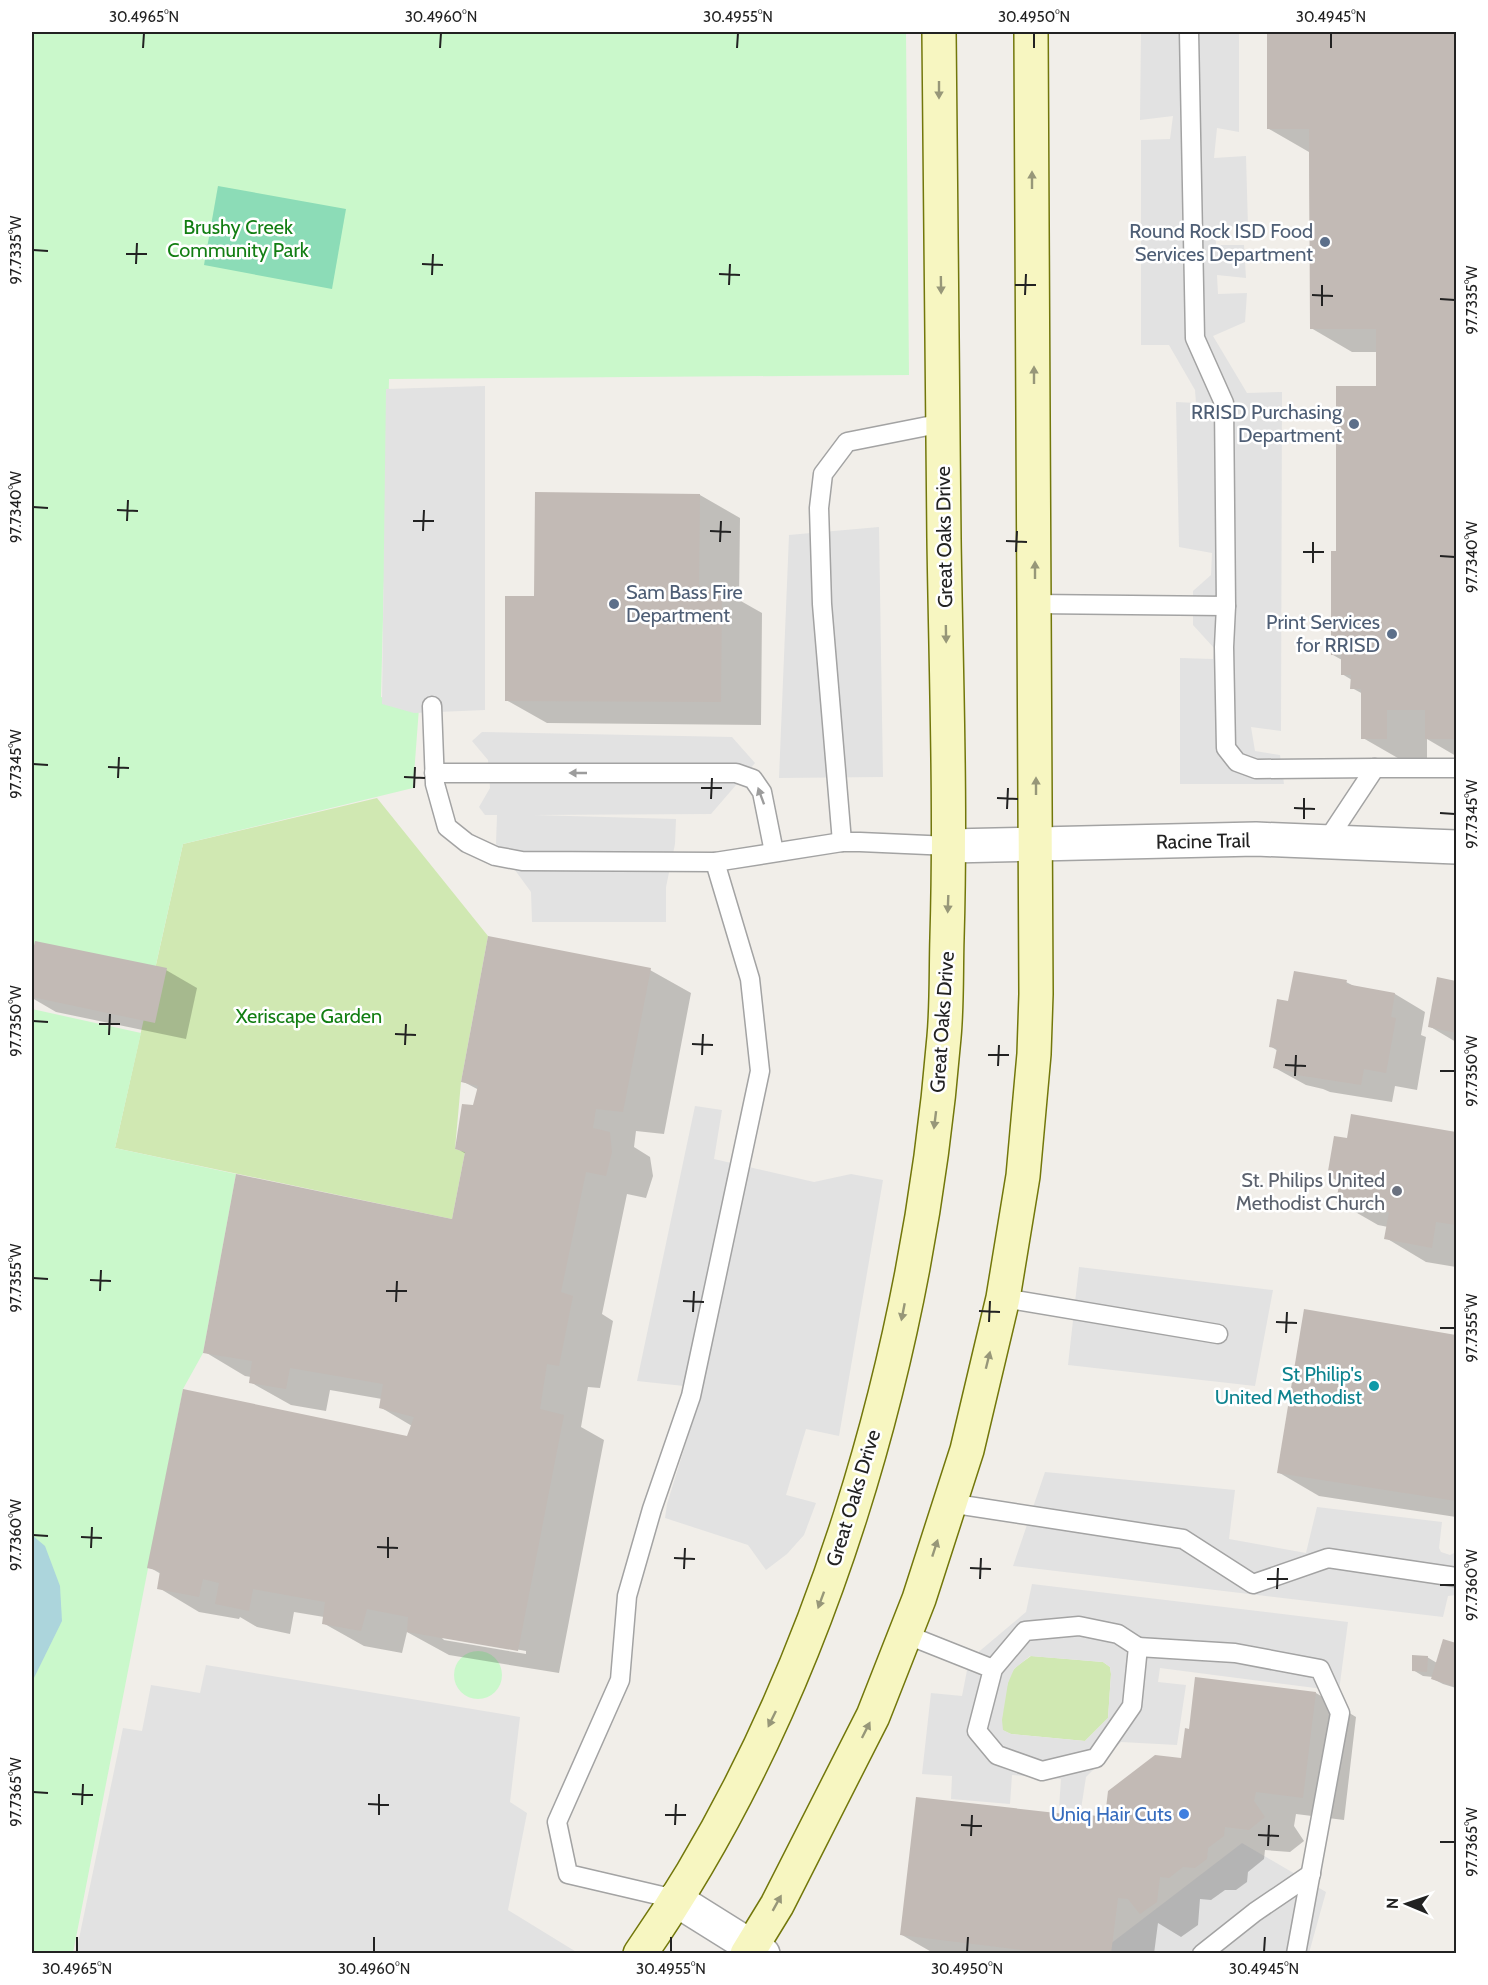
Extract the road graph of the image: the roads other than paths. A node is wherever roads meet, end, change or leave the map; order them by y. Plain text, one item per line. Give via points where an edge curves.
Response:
1 (939, 32) edge
2 (1031, 32) edge
3 (1189, 32) edge
4 (943, 423) junction
5 (1035, 604) junction
6 (1226, 606) junction
7 (432, 706) dead end
8 (1375, 768) junction
9 (1456, 768) edge
10 (434, 773) junction
11 (1326, 842) junction
12 (842, 843) junction
13 (1037, 844) junction
14 (950, 846) junction
15 (1456, 848) edge
16 (774, 852) junction
17 (715, 862) junction
18 (1003, 1298) junction
19 (1218, 1334) dead end
20 (949, 1503) junction
21 (1456, 1577) edge
22 (905, 1634) junction
23 (1138, 1647) junction
24 (993, 1669) junction
25 (1311, 1874) junction
26 (675, 1899) junction
27 (754, 1951) edge
28 (640, 1953) edge
29 (1202, 1953) edge
30 (1296, 1953) edge

1 -> 4 street, Great Oaks Drive
5 -> 2 street
3 - 6 lane via 1195,338 1224,404
4 - 12 lane via 847,442 823,474 819,508 822,604
4 -> 14 street, Great Oaks Drive
5 - 6 lane
13 -> 5 street
6 - 8 lane via 1226,748 1238,762 1256,768
7 - 10 lane
8 - 9 lane
8 - 11 lane
16 -> 10 lane via 762,792 753,779 735,773
10 - 17 lane via 447,827 467,843 495,856 522,861
11 - 13 street, Racine Trail via 1256,839
11 - 15 street, Racine Trail
12 - 14 lane
12 - 16 lane
13 - 14 street, Racine Trail
13 - 18 street via 1034,1054 1023,1176
14 -> 26 street, Great Oaks Drive via 944,1035 925,1200 895,1354 854,1506 797,1666 726,1815
16 - 17 lane
17 - 26 lane via 750,979 759,1071 691,1396 627,1596 620,1680 557,1822 568,1874
18 - 19 lane
20 -> 18 street via 967,1450
20 - 21 lane via 1183,1539 1253,1584 1328,1558
22 -> 20 street
22 - 24 lane
27 -> 22 street via 873,1716
23 - 24 lane via 1118,1634 1079,1626 1026,1631
23 - 24 lane via 1131,1706 1096,1758 1042,1771 997,1755 977,1731
23 - 25 lane via 1235,1653 1320,1669 1340,1713
25 - 29 lane
25 - 30 lane
26 - 27 street
26 - 28 street, Great Oaks Drive

